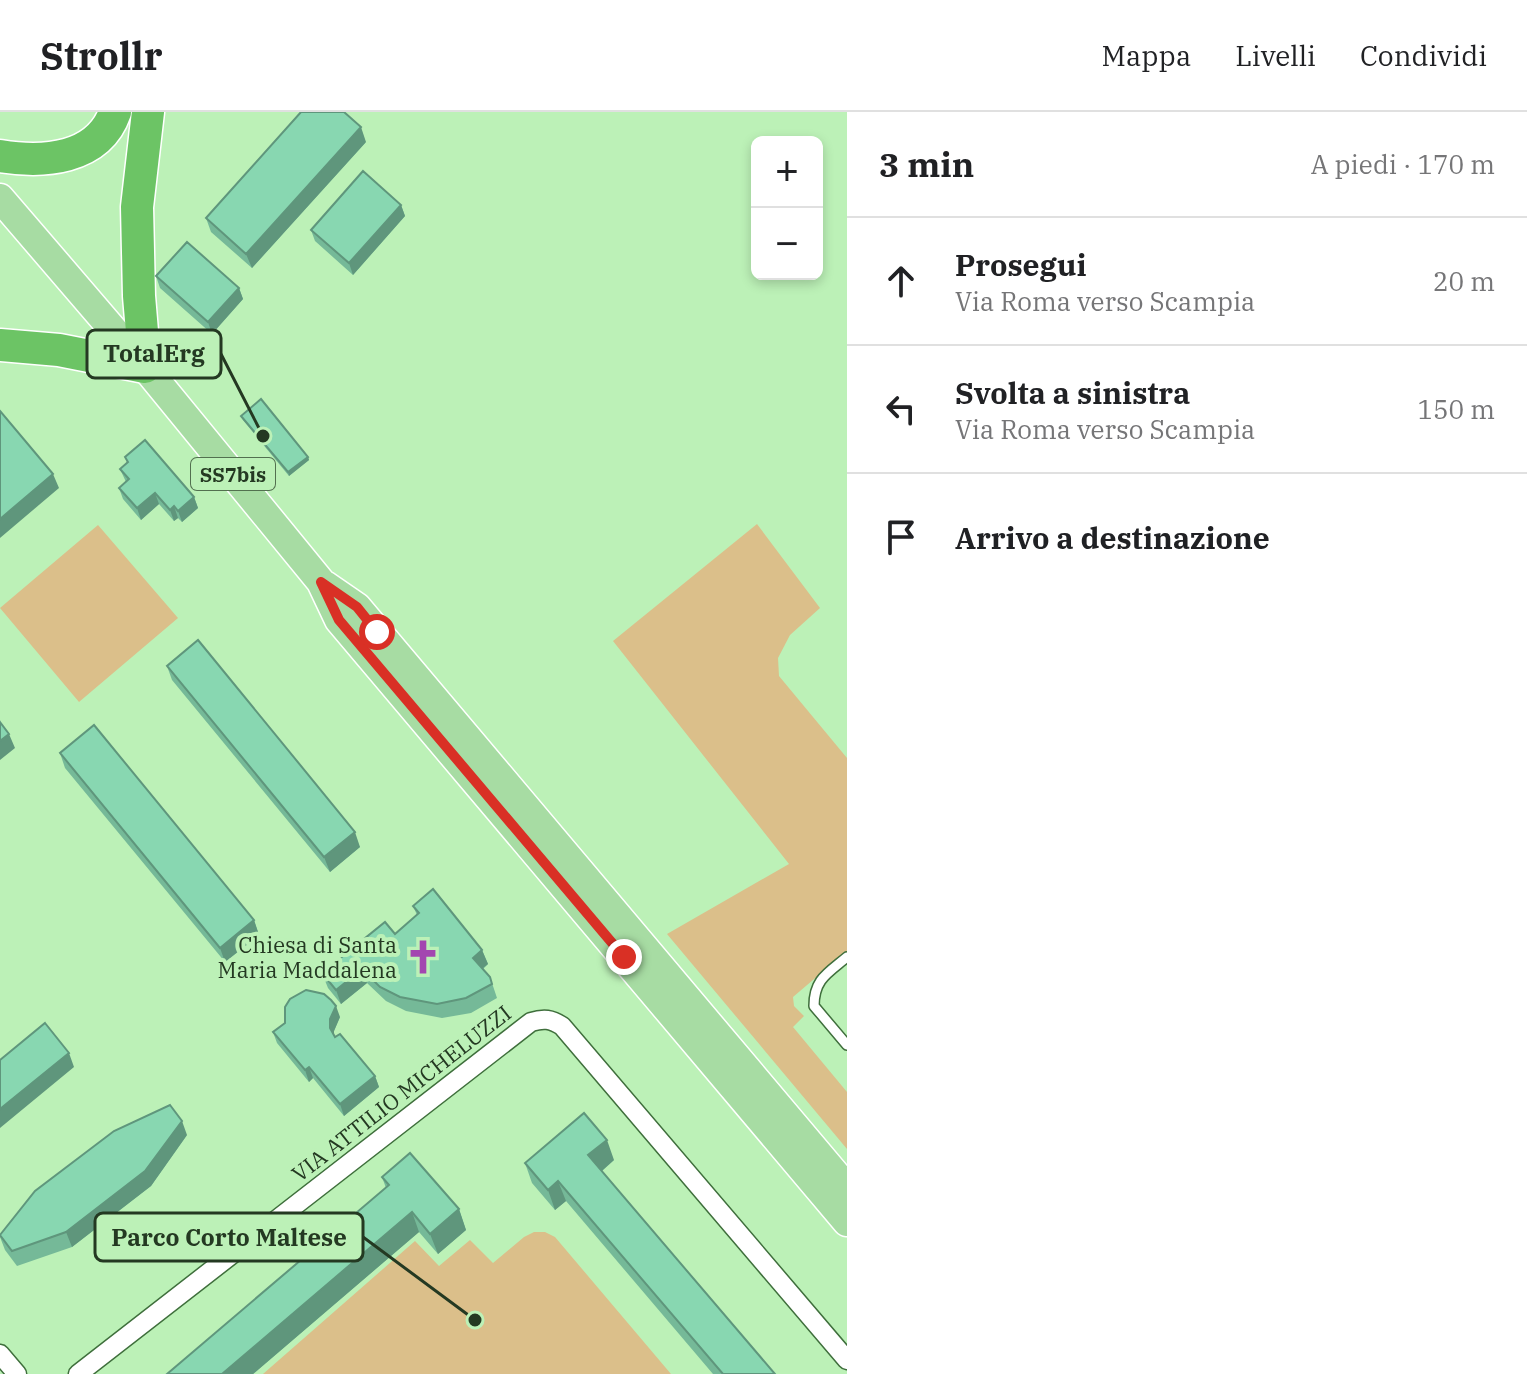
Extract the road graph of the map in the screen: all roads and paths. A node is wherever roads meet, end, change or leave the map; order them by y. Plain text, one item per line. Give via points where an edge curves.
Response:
1 (115, 112) edge
2 (148, 112) edge
3 (0, 156) edge
4 (0, 198) edge
5 (0, 345) edge
6 (145, 367) junction
7 (321, 582) junction
8 (847, 957) edge
9 (847, 1045) edge
10 (847, 1188) edge
11 (847, 1222) edge
12 (0, 1354) edge
13 (847, 1360) edge
14 (17, 1374) edge
15 (78, 1374) edge

1 - 3 highway via 98,141 76,153 49,159
2 - 6 highway via 137,207
4 - 6 main road, SS7bis
5 - 6 highway
6 - 7 main road, SS7bis
7 - 10 main road via 357,607
7 - 11 main road via 339,620
8 - 9 lane via 817,983 814,995 814,1006
12 - 14 street
13 - 15 street, VIA ATTILIO MICHELUZZI via 562,1026 541,1019

